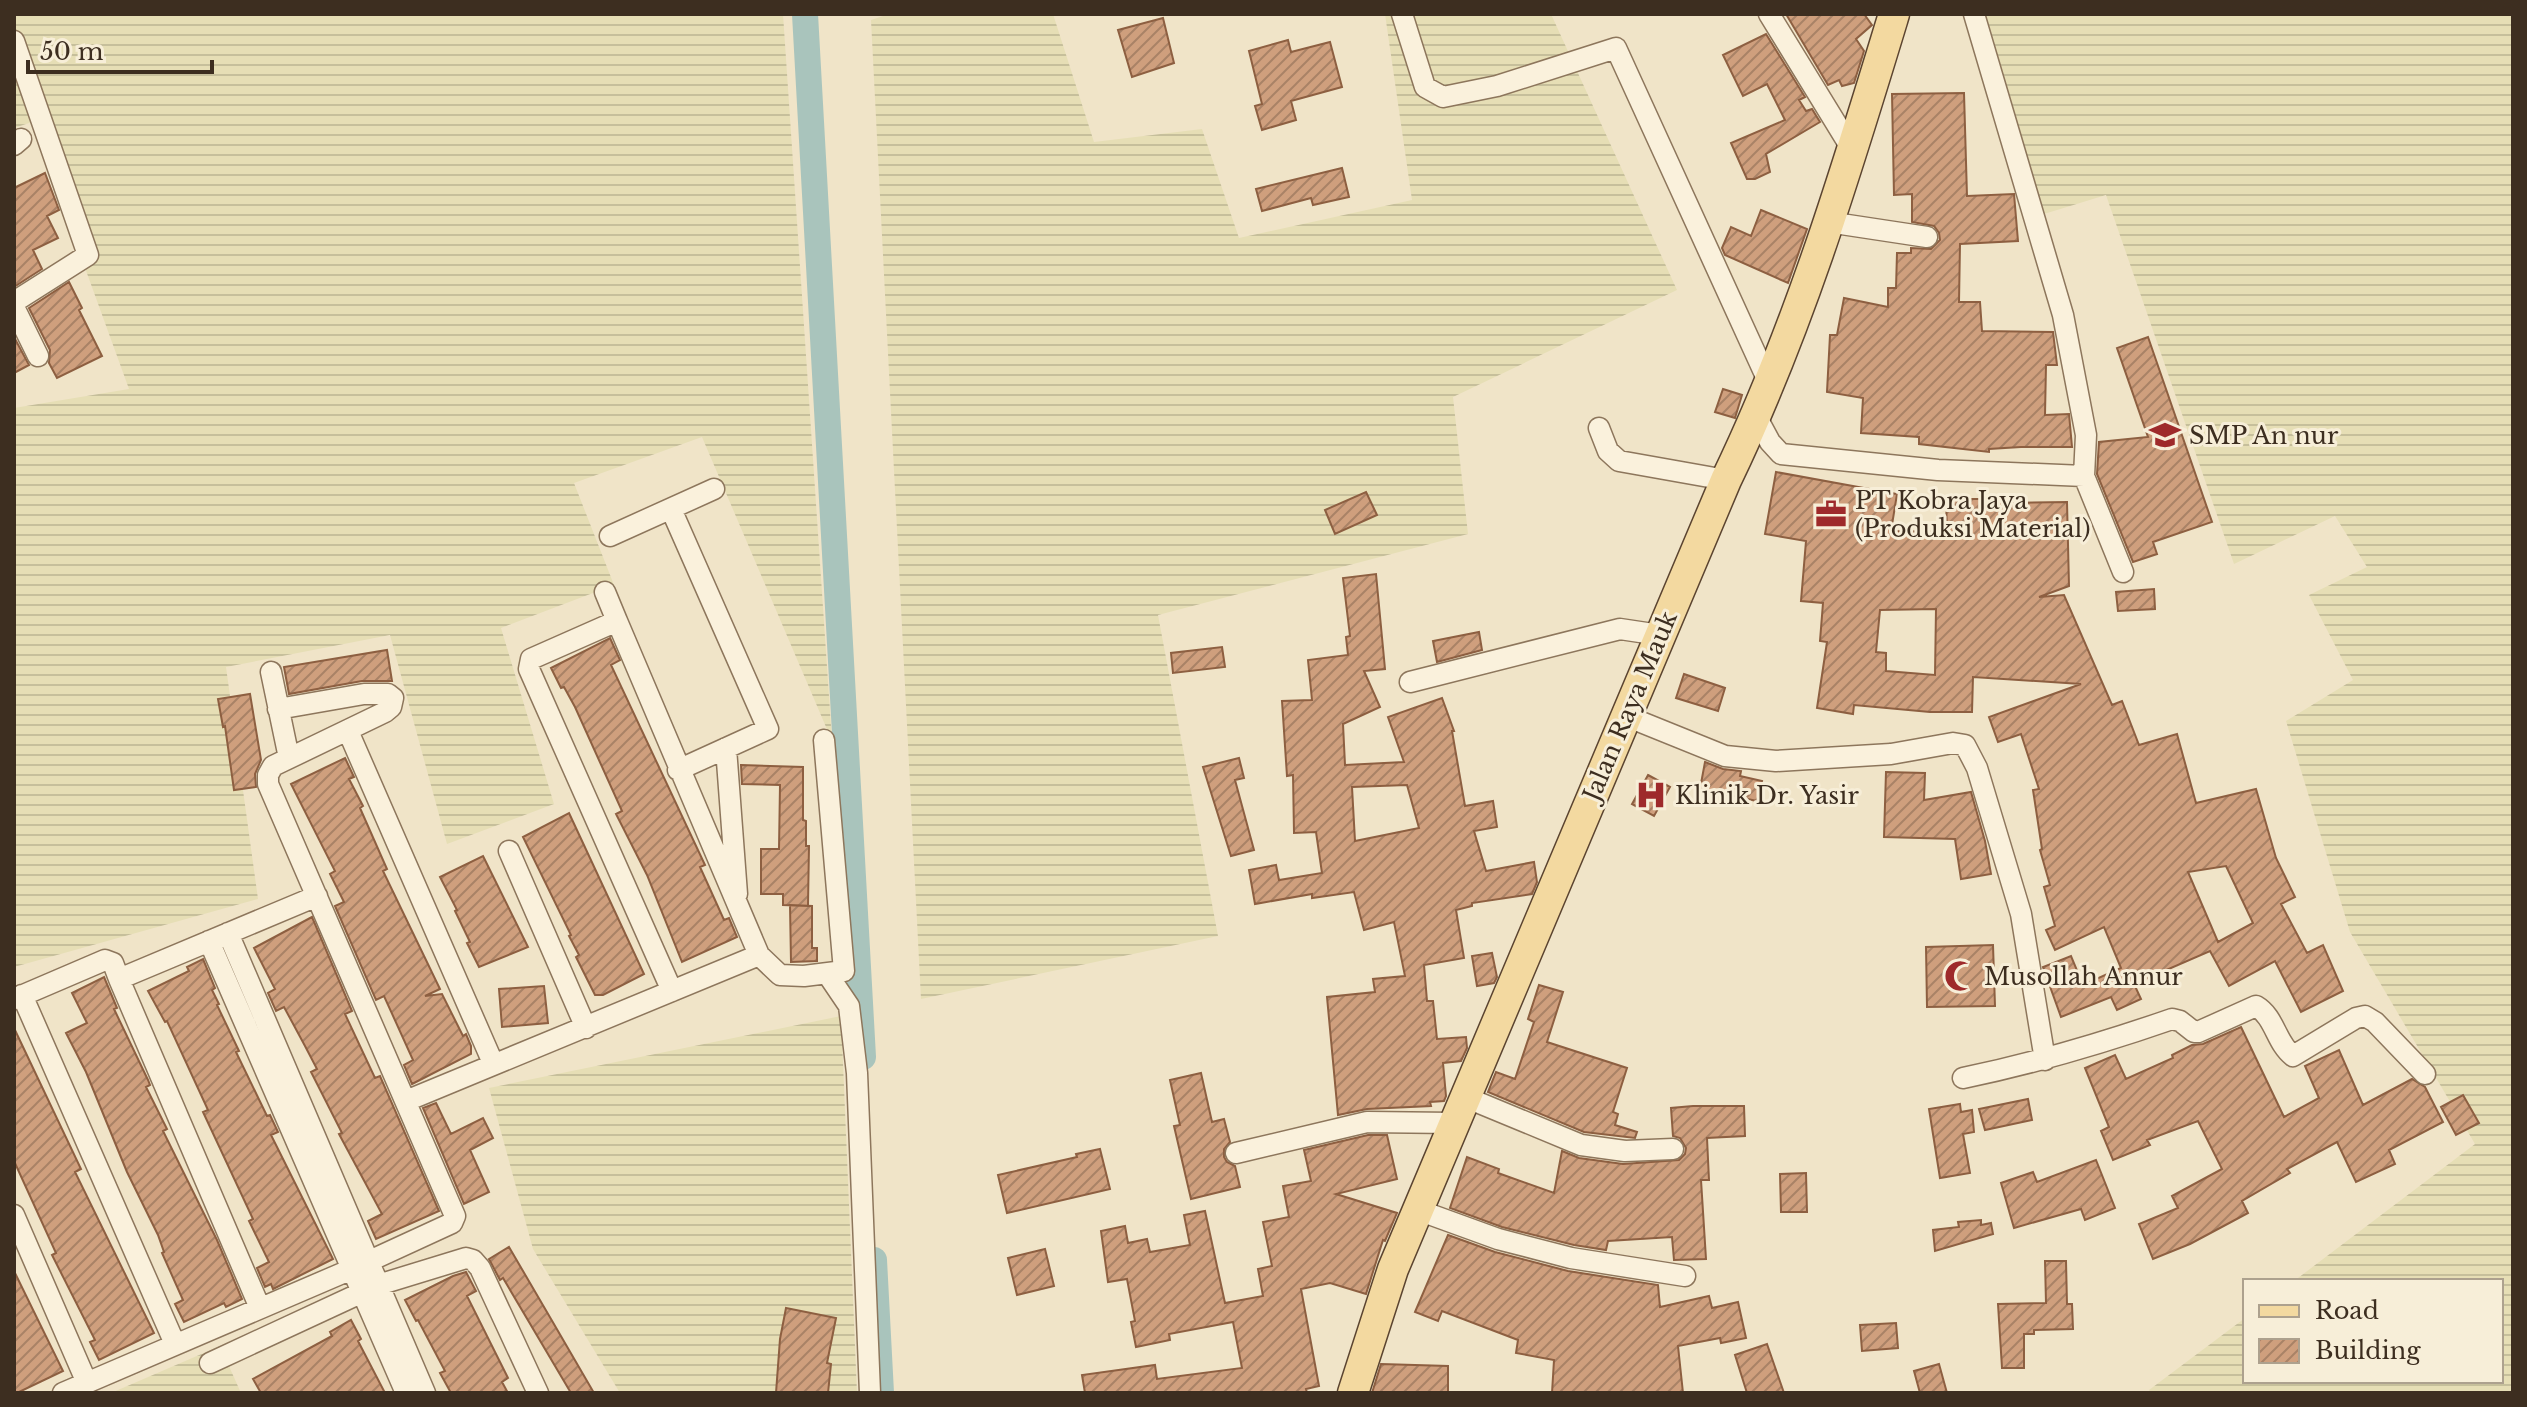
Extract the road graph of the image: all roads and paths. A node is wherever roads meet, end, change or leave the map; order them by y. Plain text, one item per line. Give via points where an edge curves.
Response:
1 (1402, 14) edge
2 (1769, 14) edge
3 (1894, 14) edge
4 (1974, 14) edge
5 (14, 41) edge
6 (1853, 151) junction
7 (1828, 222) junction
8 (1927, 237) dead end
9 (14, 304) edge
10 (38, 356) dead end
11 (1769, 383) junction
12 (1756, 416) junction
13 (1599, 428) dead end
14 (2084, 476) junction
15 (1726, 480) junction
16 (714, 489) dead end
17 (671, 509) junction
18 (610, 536) dead end
19 (2123, 572) dead end
20 (605, 592) dead end
21 (617, 621) junction
22 (1660, 635) junction
23 (271, 672) dead end
24 (1410, 682) dead end
25 (278, 709) junction
26 (1626, 716) junction
27 (348, 731) junction
28 (824, 740) dead end
29 (726, 748) junction
30 (289, 758) junction
31 (678, 770) junction
32 (509, 851) dead end
33 (317, 896) junction
34 (738, 910) junction
35 (219, 937) junction
36 (759, 955) junction
37 (828, 975) junction
38 (119, 979) junction
39 (672, 991) junction
40 (18, 997) edge
41 (586, 1028) junction
42 (2045, 1060) junction
43 (493, 1063) junction
44 (2425, 1074) dead end
45 (1963, 1078) dead end
46 (406, 1101) junction
47 (1459, 1110) junction
48 (1673, 1149) dead end
49 (1236, 1153) dead end
50 (1418, 1210) junction
51 (14, 1215) edge
52 (360, 1266) junction
53 (1685, 1276) dead end
54 (370, 1289) junction
55 (260, 1308) junction
56 (175, 1344) junction
57 (210, 1363) dead end
58 (87, 1383) junction
59 (63, 1393) edge
60 (406, 1393) edge
61 (425, 1393) edge
62 (538, 1393) edge
63 (870, 1393) edge
64 (1353, 1393) edge

1 - 11 street via 1425,87 1443,97 1497,86 1616,48
2 - 6 street
3 - 6 main road, Jalan Raya Mauk
4 - 14 street via 2063,315 2086,435
5 - 9 street via 88,255
6 - 7 main road, Jalan Raya Mauk
7 - 8 street
7 - 11 main road, Jalan Raya Mauk
9 - 10 street
11 - 12 main road, Jalan Raya Mauk
12 - 14 street via 1781,454 1924,469
12 - 15 main road, Jalan Raya Mauk
13 - 15 street via 1608,451 1619,461
14 - 19 street
15 - 22 main road, Jalan Raya Mauk
16 - 17 street
17 - 18 street
17 - 29 street via 768,729
20 - 21 street
21 - 31 street
21 - 39 street via 531,659 529,669
22 - 24 street via 1620,629
22 - 26 main road, Jalan Raya Mauk
23 - 25 street
25 - 27 street via 379,693 393,698 385,712
25 - 30 street
26 - 42 street via 1725,756 1776,761 1965,745 1977,768 2021,914
26 - 47 main road, Jalan Raya Mauk
27 - 30 street
27 - 43 street
28 - 37 street via 844,971
29 - 31 street
29 - 34 street
30 - 33 street via 273,766 268,784
31 - 34 street
32 - 41 street
33 - 35 street
33 - 46 street
34 - 36 street
35 - 38 street
35 - 52 street
36 - 37 street via 780,975
36 - 39 street
37 - 63 street via 849,1006 857,1073
38 - 40 street via 113,963 105,960
38 - 55 street
39 - 41 street
40 - 56 street
41 - 43 street
42 - 44 street via 2172,1019 2198,1032 2256,1006 2293,1056 2365,1016
42 - 45 street
43 - 46 street
46 - 52 street via 455,1216 452,1223
47 - 48 street via 1581,1145 1625,1151
47 - 49 street via 1367,1122
47 - 50 main road, Jalan Raya Mauk
50 - 53 street via 1571,1258
50 - 64 main road, Jalan Raya Mauk
51 - 58 street
52 - 54 street
52 - 55 street
54 - 57 street
54 - 60 street
54 - 61 street
54 - 62 street via 473,1260
55 - 56 street
56 - 58 street
58 - 59 street

